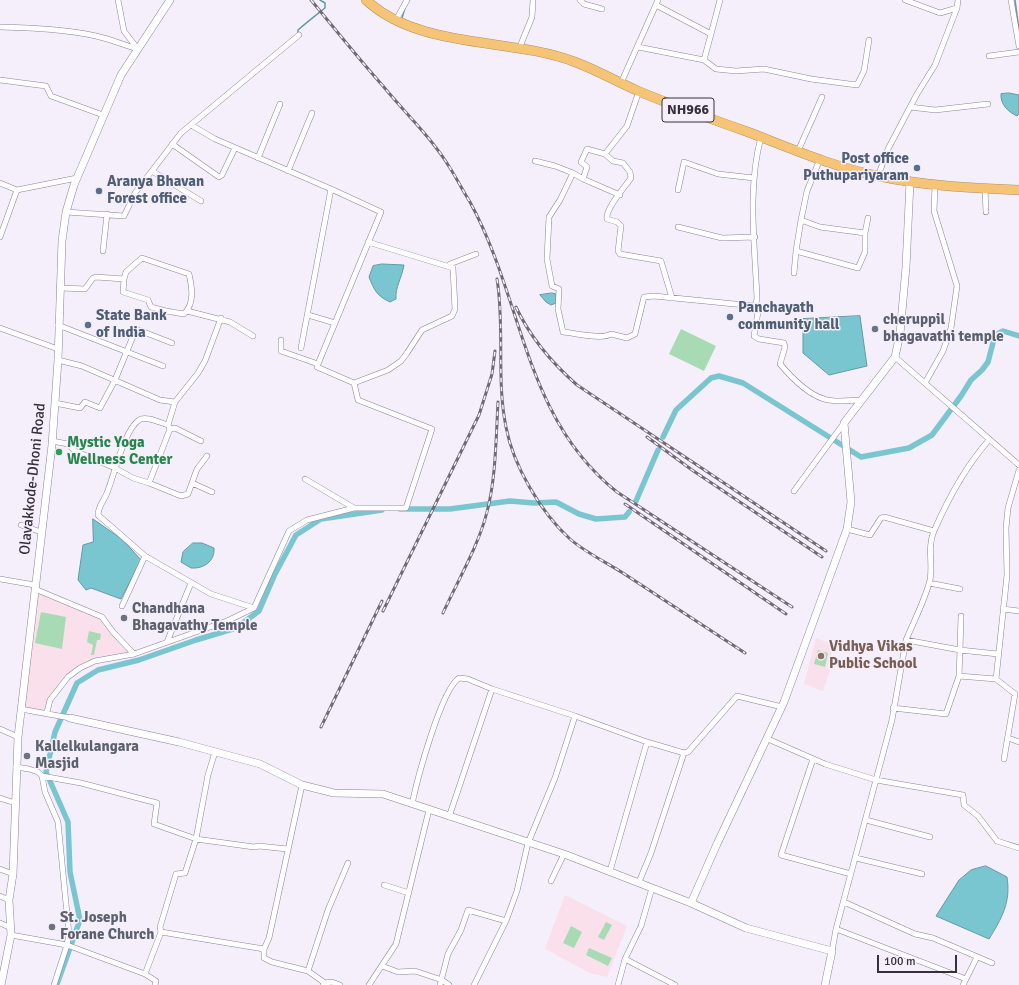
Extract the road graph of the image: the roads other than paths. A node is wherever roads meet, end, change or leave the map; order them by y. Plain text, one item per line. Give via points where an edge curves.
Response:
1 (118, 0) edge
2 (170, 0) edge
3 (366, 0) edge
4 (407, 0) edge
5 (534, 0) edge
6 (580, 0) edge
7 (720, 0) edge
8 (905, 0) edge
9 (958, 0) edge
10 (1011, 0) edge
11 (657, 2) edge
12 (957, 8) junction
13 (602, 9) dead end
14 (396, 20) junction
15 (0, 27) edge
16 (711, 34) junction
17 (299, 35) dead end
18 (869, 40) dead end
19 (1019, 46) edge
20 (638, 47) junction
21 (138, 49) junction
22 (519, 49) junction
23 (1019, 52) edge
24 (989, 56) dead end
25 (704, 60) junction
26 (0, 80) edge
27 (622, 83) junction
28 (639, 91) junction
29 (822, 97) dead end
30 (280, 104) dead end
31 (988, 104) dead end
32 (910, 107) junction
33 (312, 114) dead end
34 (103, 115) junction
35 (191, 125) junction
36 (761, 138) junction
37 (172, 144) junction
38 (235, 148) junction
39 (798, 151) junction
40 (605, 154) junction
41 (258, 158) junction
42 (820, 159) junction
43 (535, 161) dead end
44 (152, 171) junction
45 (288, 171) junction
46 (573, 173) junction
47 (878, 176) junction
48 (77, 178) junction
49 (754, 178) junction
50 (583, 179) junction
51 (910, 182) junction
52 (0, 183) edge
53 (936, 185) junction
54 (331, 189) junction
55 (985, 189) junction
56 (17, 190) junction
57 (678, 190) dead end
58 (1019, 190) edge
59 (620, 195) junction
60 (201, 201) dead end
61 (66, 212) junction
62 (986, 212) dead end
63 (107, 214) junction
64 (868, 218) dead end
65 (801, 220) junction
66 (678, 227) dead end
67 (864, 233) junction
68 (0, 237) edge
69 (755, 237) junction
70 (368, 242) junction
71 (103, 251) dead end
72 (796, 251) junction
73 (476, 254) dead end
74 (452, 267) junction
75 (794, 273) dead end
76 (124, 279) junction
77 (61, 288) junction
78 (672, 298) junction
79 (755, 306) junction
80 (187, 311) junction
81 (308, 315) junction
82 (221, 318) junction
83 (335, 323) junction
84 (58, 325) junction
85 (0, 328) edge
86 (253, 336) dead end
87 (281, 340) dead end
88 (172, 344) dead end
89 (301, 348) dead end
90 (58, 349) junction
91 (128, 352) junction
92 (895, 357) junction
93 (58, 360) junction
94 (318, 364) junction
95 (163, 366) dead end
96 (115, 380) junction
97 (354, 383) junction
98 (925, 383) junction
99 (862, 400) junction
100 (176, 402) junction
101 (55, 403) junction
102 (844, 423) junction
103 (169, 427) junction
104 (201, 440) dead end
105 (989, 440) junction
106 (52, 441) junction
107 (207, 456) dead end
108 (1019, 465) edge
109 (115, 468) junction
110 (1019, 470) edge
111 (305, 479) dead end
112 (192, 483) junction
113 (149, 484) junction
114 (794, 491) dead end
115 (212, 492) dead end
116 (354, 508) junction
117 (21, 525) dead end
118 (847, 528) junction
119 (934, 530) junction
120 (41, 532) junction
121 (145, 556) junction
122 (0, 579) edge
123 (191, 583) junction
124 (929, 583) junction
125 (35, 587) junction
126 (960, 589) dead end
127 (122, 606) dead end
128 (254, 608) junction
129 (1003, 609) junction
130 (1019, 611) edge
131 (961, 616) dead end
132 (906, 640) junction
133 (167, 642) junction
134 (960, 650) junction
135 (134, 654) junction
136 (998, 654) junction
137 (959, 676) junction
138 (996, 679) junction
139 (492, 689) junction
140 (782, 707) junction
141 (894, 708) junction
142 (21, 709) junction
143 (47, 712) junction
144 (576, 716) junction
145 (70, 718) joint
146 (0, 729) edge
147 (18, 737) junction
148 (1008, 738) junction
149 (768, 739) junction
150 (647, 742) junction
151 (1019, 742) edge
152 (215, 752) junction
153 (684, 753) junction
154 (813, 759) junction
155 (1004, 759) dead end
156 (16, 767) junction
157 (42, 776) junction
158 (876, 780) junction
159 (302, 785) junction
160 (0, 798) edge
161 (15, 803) junction
162 (412, 804) junction
163 (430, 810) junction
164 (449, 817) junction
165 (866, 820) junction
166 (930, 837) dead end
167 (196, 839) junction
168 (528, 843) junction
169 (1019, 848) edge
170 (287, 849) junction
171 (564, 854) junction
172 (856, 858) junction
173 (348, 863) dead end
174 (0, 869) edge
175 (610, 871) junction
176 (13, 874) junction
177 (851, 874) junction
178 (922, 874) dead end
179 (551, 881) dead end
180 (639, 882) junction
181 (384, 885) dead end
182 (652, 888) junction
183 (409, 893) junction
184 (0, 896) edge
185 (9, 900) junction
186 (844, 902) junction
187 (691, 903) junction
188 (506, 921) junction
189 (0, 923) edge
190 (836, 929) junction
191 (11, 932) junction
192 (161, 932) junction
193 (66, 946) junction
194 (264, 949) junction
195 (832, 951) junction
196 (977, 957) junction
197 (4, 958) edge
198 (625, 959) junction
199 (992, 963) dead end
200 (382, 966) junction
201 (308, 971) junction
202 (145, 974) junction
203 (966, 979) junction
204 (441, 983) edge
205 (324, 984) edge
206 (1, 985) edge
207 (54, 985) edge
208 (154, 985) edge
209 (340, 985) edge
210 (370, 985) edge
211 (449, 985) edge
212 (474, 985) edge
213 (618, 985) edge
214 (675, 985) edge
215 (825, 985) edge
216 (963, 985) edge

1 - 21 street via 124,31
2 - 21 street, Olavakkode-Dhoni Road
3 - 14 highway, NH966
4 - 14 street
5 - 22 street via 532,17
6 - 13 street via 584,4
7 - 16 street
8 - 12 street via 940,13
9 - 12 street
10 - 19 street
11 - 16 street
11 - 20 street
12 - 32 street via 935,65
14 - 22 highway, NH966 via 438,34
15 - 21 street via 72,31
16 - 25 street
17 - 35 street
18 - 25 street via 864,71 857,85 764,69 716,69
20 - 25 street
20 - 27 street
21 - 34 street, Olavakkode-Dhoni Road via 121,75
22 - 27 highway, NH966 via 550,54 576,62
23 - 24 street
26 - 34 street via 46,86 51,96
27 - 28 highway, NH966
28 - 36 highway, NH966
28 - 40 street via 627,126
29 - 39 street
30 - 41 street
31 - 32 street via 942,110
32 - 47 street via 888,149
33 - 45 street
34 - 48 street, Olavakkode-Dhoni Road
35 - 37 street
35 - 38 street
36 - 39 highway, NH966
36 - 49 street
37 - 38 street via 219,177
37 - 44 street
38 - 41 street
39 - 42 highway, NH966
40 - 50 street via 587,149 581,162 587,167
40 - 59 street via 613,161 623,163 630,172 631,178
41 - 45 street
42 - 47 highway, NH966
42 - 65 street via 807,191
43 - 46 street
44 - 60 street
44 - 63 street via 134,193 124,216
45 - 54 street
46 - 50 street
46 - 78 street via 549,217 548,228 548,274 552,286 559,288 558,308 563,332 599,337 607,337 610,334 627,338 635,334 644,297
47 - 51 highway, NH966
48 - 56 street
48 - 61 street, Olavakkode-Dhoni Road
49 - 57 street via 718,174 684,162
49 - 69 street
50 - 59 street
51 - 53 highway, NH966
51 - 92 street via 906,268 900,334
52 - 56 street
53 - 55 highway, NH966
53 - 98 street via 934,211 957,286 951,328 943,351
54 - 70 street via 381,212
54 - 81 street
55 - 58 highway, NH966
55 - 62 street
56 - 68 street
59 - 78 street via 606,217 621,226 618,251 620,254 661,261
61 - 63 street
61 - 77 street, Olavakkode-Dhoni Road via 62,241
63 - 71 street
64 - 67 street
65 - 67 street via 820,227
65 - 72 street
66 - 69 street via 722,238
67 - 72 street via 865,252 858,268
69 - 79 street
70 - 74 street
70 - 83 street
72 - 75 street
73 - 74 street via 450,264
74 - 97 street via 455,306 452,316 422,330 404,357 388,370
76 - 77 street via 96,277 92,278 85,289
76 - 80 street via 123,292 148,300 151,307 184,314
76 - 80 street via 126,272 142,258 188,274 193,293
77 - 84 street, Olavakkode-Dhoni Road
78 - 79 street
79 - 99 street via 758,312 754,336 759,340 784,343 780,364 790,376 824,400
80 - 82 street
81 - 83 street
81 - 89 street
82 - 86 street
82 - 100 street via 205,360
83 - 94 street
84 - 90 street, Olavakkode-Dhoni Road
84 - 91 street
85 - 90 street
87 - 94 street via 281,351
88 - 91 street via 136,329
90 - 93 street, Olavakkode-Dhoni Road
91 - 95 street
91 - 96 street
92 - 98 street
92 - 99 street
93 - 96 street via 82,366
93 - 101 street, Olavakkode-Dhoni Road
94 - 97 street via 317,367 324,371
96 - 100 street via 160,400
96 - 101 street via 100,408 85,402 80,408
97 - 116 street via 358,400 432,429 406,508
98 - 105 street
99 - 102 street
100 - 103 street
101 - 106 street, Olavakkode-Dhoni Road
102 - 114 street
102 - 118 street via 851,502
103 - 104 street
103 - 109 street via 144,418 138,420 126,438
103 - 113 street
105 - 108 street
105 - 119 street via 975,455
106 - 109 street via 68,444 74,452
106 - 120 street, Olavakkode-Dhoni Road
107 - 112 street via 197,469
109 - 113 street
109 - 121 street via 98,515
110 - 129 street via 1008,508 1007,575
111 - 116 street
112 - 113 street via 188,494 181,496
112 - 115 street
116 - 128 street via 308,520 289,531
117 - 120 street
118 - 119 street via 870,534 884,517
118 - 140 street
119 - 124 street via 930,549
120 - 125 street, Olavakkode-Dhoni Road
121 - 123 street
121 - 127 street
122 - 125 street
123 - 128 street via 212,594
123 - 133 street
124 - 126 street
124 - 132 street
125 - 135 street via 102,617
125 - 142 street, Olavakkode-Dhoni Road
128 - 133 street via 227,621
129 - 130 street
129 - 136 street
131 - 134 street
132 - 134 street
132 - 141 street
133 - 135 street
134 - 136 street
134 - 137 street
135 - 143 street via 95,661 80,668 68,677 50,700
136 - 138 street
137 - 138 street
137 - 141 street via 946,714
138 - 148 street via 1015,694
139 - 144 street
139 - 162 street via 468,679 454,680 426,749
139 - 164 street
140 - 149 street
140 - 153 street via 737,696 688,752
141 - 158 street
142 - 143 street
142 - 147 street, Olavakkode-Dhoni Road
143 - 145 street
144 - 150 street
144 - 168 street via 555,778
145 - 152 street
146 - 147 street
147 - 156 street, Olavakkode-Dhoni Road
148 - 151 street
148 - 155 street
149 - 154 street
149 - 187 street
150 - 153 street
150 - 175 street
152 - 159 street via 260,764
152 - 167 street
153 - 180 street
154 - 158 street
154 - 177 street via 781,855
156 - 157 street via 38,772
156 - 161 street, Olavakkode-Dhoni Road
157 - 167 street via 157,803 154,824
157 - 193 street via 45,792 58,822 69,925
158 - 165 street
158 - 169 street via 963,795 964,805 978,816 997,841
159 - 162 street via 334,793 383,794
159 - 170 street
160 - 161 street
161 - 176 street, Olavakkode-Dhoni Road
162 - 163 street
163 - 164 street
163 - 183 street
164 - 168 street
165 - 166 street
165 - 172 street
167 - 170 street
167 - 192 street via 185,873 176,874 160,927
168 - 171 street
168 - 188 street via 517,891
170 - 194 street via 269,938
171 - 175 street
171 - 179 street
172 - 177 street
172 - 178 street
173 - 201 street via 328,910
174 - 176 street
175 - 180 street
176 - 185 street, Olavakkode-Dhoni Road
177 - 186 street
180 - 182 street
181 - 183 street
182 - 187 street
182 - 198 street via 641,926
183 - 200 street via 396,944
184 - 185 street
185 - 191 street, Olavakkode-Dhoni Road
186 - 190 street
186 - 196 street via 915,934 933,938
187 - 195 street via 746,928
188 - 204 street via 468,910 448,954
188 - 212 street
189 - 191 street
190 - 195 street
190 - 203 street
191 - 193 street
191 - 197 street, Olavakkode-Dhoni Road
192 - 194 street
192 - 202 street
193 - 202 street
193 - 207 street
194 - 201 street via 265,959
195 - 215 street
196 - 199 street
196 - 203 street
197 - 206 street, Olavakkode-Dhoni Road
198 - 213 street
198 - 214 street
200 - 204 street via 398,972 415,971
200 - 210 street
201 - 205 street
202 - 208 street via 156,981
203 - 216 street
204 - 211 street
205 - 209 street via 332,982

